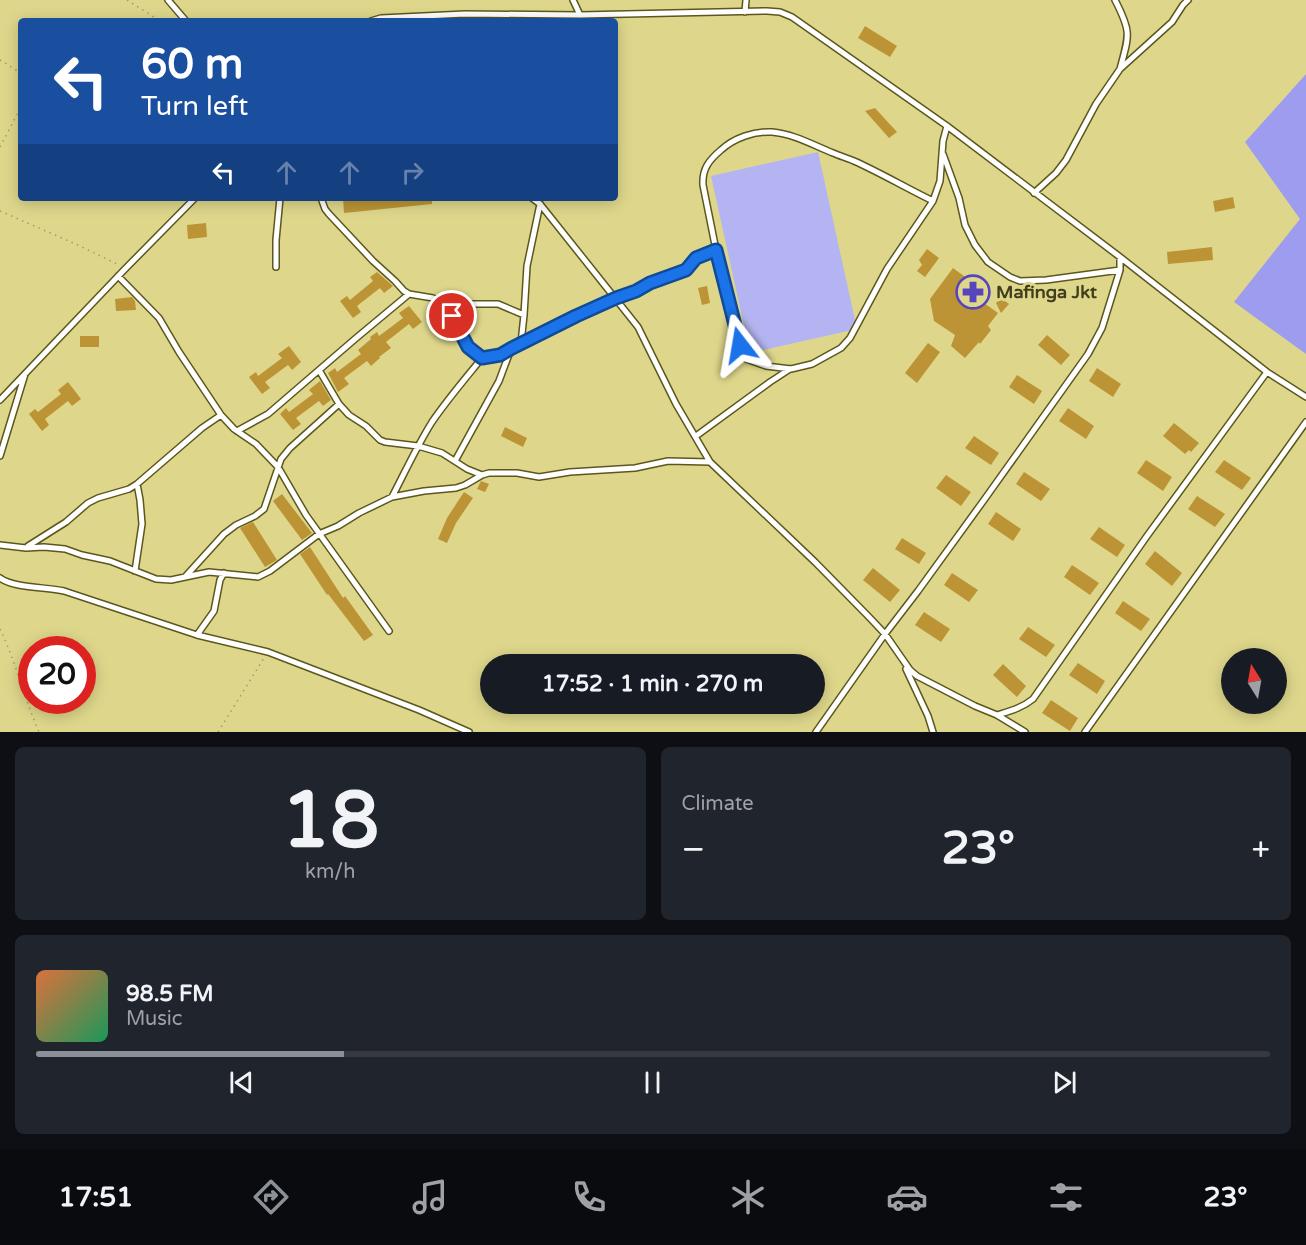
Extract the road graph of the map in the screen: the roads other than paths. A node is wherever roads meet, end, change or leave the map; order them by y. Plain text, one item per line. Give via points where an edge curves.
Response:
1 (168, 0) edge
2 (573, 0) edge
3 (746, 0) edge
4 (1115, 0) edge
5 (1188, 0) edge
6 (745, 12) junction
7 (580, 15) junction
8 (183, 18) edge
9 (381, 18) edge
10 (465, 18) edge
11 (1120, 69) junction
12 (947, 126) junction
13 (943, 152) junction
14 (1034, 193) junction
15 (192, 201) edge
16 (280, 201) edge
17 (322, 201) edge
18 (536, 201) edge
19 (933, 201) junction
20 (540, 204) junction
21 (716, 250) junction
22 (1120, 257) junction
23 (276, 267) dead end
24 (1120, 270) junction
25 (118, 276) junction
26 (409, 294) junction
27 (616, 298) junction
28 (445, 304) junction
29 (524, 315) junction
30 (521, 343) junction
31 (512, 348) junction
32 (482, 358) junction
33 (791, 369) junction
34 (319, 370) junction
35 (1267, 372) junction
36 (25, 373) junction
37 (1306, 397) edge
38 (0, 400) edge
39 (339, 404) junction
40 (221, 415) junction
41 (1306, 422) edge
42 (237, 431) junction
43 (696, 436) junction
44 (418, 446) junction
45 (0, 456) edge
46 (455, 461) junction
47 (710, 462) junction
48 (278, 467) junction
49 (482, 475) junction
50 (137, 484) junction
51 (392, 497) junction
52 (319, 534) junction
53 (0, 545) edge
54 (26, 548) junction
55 (135, 571) junction
56 (224, 573) junction
57 (0, 578) edge
58 (184, 578) junction
59 (389, 631) dead end
60 (885, 634) junction
61 (197, 635) junction
62 (903, 662) junction
63 (997, 716) junction
64 (469, 732) edge
65 (816, 732) edge
66 (933, 732) edge
67 (1025, 732) edge
68 (1085, 732) edge

1 - 8 lane
2 - 7 lane
3 - 6 lane
4 - 11 lane via 1128,29
5 - 11 lane via 1172,22
6 - 7 lane
6 - 12 lane via 780,12 792,17
7 - 10 lane
9 - 10 lane
11 - 14 lane via 1066,160
12 - 13 lane
12 - 14 lane
13 - 19 lane
13 - 24 lane via 975,245 988,262 1010,277 1020,281 1046,280
14 - 22 lane
15 - 25 lane
16 - 23 lane
17 - 26 lane via 329,214
18 - 20 lane
19 - 21 lane via 808,142 778,133 753,133 723,148 702,175
19 - 33 lane via 888,269 850,338 841,348 812,364
20 - 27 lane
20 - 29 lane via 527,266
21 - 27 lane via 696,258 686,270
21 - 33 lane via 746,359
22 - 24 lane
22 - 35 lane
24 - 60 lane via 1102,328 1088,354
25 - 36 lane
25 - 40 lane via 159,318
26 - 28 lane
26 - 34 lane
27 - 30 lane
27 - 43 lane via 638,327
28 - 29 lane via 502,304
28 - 32 lane via 468,347
29 - 30 lane
30 - 31 lane
31 - 32 lane
31 - 46 lane via 499,381
32 - 44 lane via 444,405
33 - 43 lane
34 - 39 lane
34 - 42 lane via 268,414
35 - 37 lane
35 - 63 lane via 1032,699
36 - 38 lane
36 - 45 lane
39 - 44 lane via 380,440
39 - 48 lane via 290,448
40 - 42 lane
40 - 50 lane
41 - 68 lane
42 - 48 lane
43 - 47 lane
44 - 46 lane
44 - 51 lane
46 - 49 lane
47 - 49 lane via 668,461 539,477 499,472
47 - 60 lane
48 - 52 lane
48 - 58 lane via 264,509 224,534
49 - 51 lane via 456,488
50 - 54 lane via 98,498
50 - 55 lane via 142,524
51 - 52 lane
52 - 56 lane via 263,575
52 - 59 lane
53 - 54 lane
54 - 55 lane via 65,549
55 - 58 lane via 156,579
56 - 58 lane
56 - 61 lane via 214,611
57 - 61 lane via 14,584 63,591
60 - 62 lane
60 - 65 lane
61 - 64 lane via 268,652
62 - 63 lane via 917,676
62 - 66 lane
63 - 67 lane

